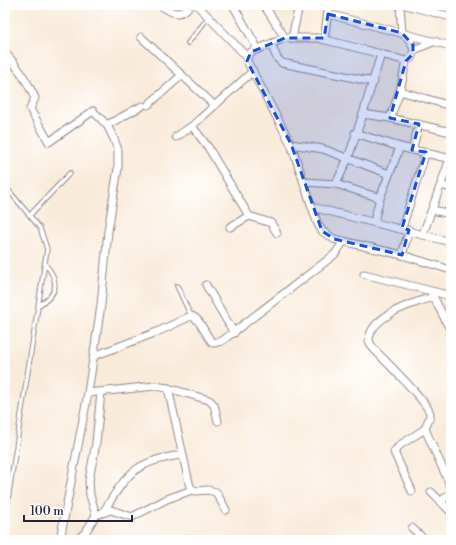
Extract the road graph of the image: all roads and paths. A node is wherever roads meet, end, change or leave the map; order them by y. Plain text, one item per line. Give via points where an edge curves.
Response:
1 (160, 5) edge
2 (190, 5) edge
3 (197, 5) edge
4 (233, 5) edge
5 (264, 5) edge
6 (299, 5) edge
7 (329, 5) edge
8 (400, 5) edge
9 (406, 5) edge
10 (328, 14) junction
11 (209, 17) junction
12 (451, 17) edge
13 (402, 33) junction
14 (141, 37) dead end
15 (285, 38) junction
16 (292, 38) junction
17 (324, 40) junction
18 (435, 41) junction
19 (188, 43) dead end
20 (272, 44) junction
21 (451, 46) edge
22 (258, 50) junction
23 (414, 50) junction
24 (5, 53) edge
25 (381, 54) junction
26 (247, 57) junction
27 (406, 61) junction
28 (253, 71) junction
29 (182, 75) junction
30 (374, 82) junction
31 (400, 91) junction
32 (214, 105) junction
33 (451, 106) edge
34 (363, 114) junction
35 (390, 118) junction
36 (419, 124) junction
37 (107, 125) junction
38 (192, 126) junction
39 (451, 132) edge
40 (355, 133) junction
41 (176, 137) dead end
42 (291, 144) junction
43 (400, 147) junction
44 (412, 150) junction
45 (426, 152) junction
46 (348, 158) junction
47 (450, 159) edge
48 (70, 173) dead end
49 (388, 174) junction
50 (304, 182) junction
51 (336, 184) junction
52 (441, 185) junction
53 (5, 186) edge
54 (451, 188) edge
55 (380, 198) junction
56 (312, 207) junction
57 (432, 210) junction
58 (451, 214) edge
59 (30, 215) junction
60 (249, 216) junction
61 (374, 221) junction
62 (230, 227) dead end
63 (405, 229) junction
64 (277, 233) dead end
65 (423, 234) junction
66 (344, 241) junction
67 (451, 242) edge
68 (402, 254) junction
69 (45, 264) junction
70 (451, 270) edge
71 (364, 274) dead end
72 (206, 285) dead end
73 (177, 286) dead end
74 (432, 294) junction
75 (451, 295) edge
76 (40, 304) junction
77 (191, 316) junction
78 (451, 331) edge
79 (234, 333) junction
80 (94, 356) junction
81 (168, 388) junction
82 (101, 392) junction
83 (88, 393) junction
84 (218, 421) dead end
85 (425, 429) junction
86 (182, 455) junction
87 (451, 487) edge
88 (192, 490) junction
89 (412, 491) dead end
90 (431, 492) dead end
91 (451, 493) edge
92 (440, 502) junction
93 (226, 510) dead end
94 (104, 511) junction
95 (451, 512) edge
96 (96, 516) junction
97 (5, 518) edge
98 (412, 528) dead end
99 (60, 540) edge
100 (78, 540) edge
101 (425, 540) edge

1 - 2 street via 177,14 182,13
3 - 11 street
4 - 22 street
5 - 15 street
6 - 16 street
7 - 10 street
8 - 13 street
9 - 12 street
10 - 13 street
10 - 17 street
11 - 19 lane
11 - 26 street
13 - 18 street
13 - 23 street via 410,40
14 - 29 street
15 - 16 street
15 - 20 street
16 - 17 street
17 - 25 street
18 - 21 street
18 - 23 street
20 - 22 street
20 - 30 street via 282,63
22 - 26 street via 251,52
23 - 27 street via 411,58
24 - 37 street via 16,64 29,85 35,98 30,109 49,142 93,111
25 - 27 street
25 - 30 street
26 - 28 street
27 - 31 street
28 - 32 street
28 - 42 street
29 - 32 street
29 - 37 street via 145,106
30 - 34 street
31 - 33 street
31 - 35 street
32 - 38 street
34 - 35 street
34 - 40 street
35 - 36 street
36 - 39 street
36 - 44 street
37 - 80 street via 118,150 118,168
38 - 41 street
38 - 60 street via 208,147
40 - 43 street
40 - 46 street
42 - 46 street via 323,149
42 - 50 street
43 - 44 street
43 - 49 street
44 - 45 street
45 - 47 street
45 - 63 street
46 - 49 street
46 - 51 street
47 - 52 street
48 - 59 lane
49 - 55 street
50 - 51 street
50 - 56 street
51 - 55 street
52 - 54 street
52 - 57 street
53 - 59 lane
55 - 61 street
56 - 61 street
56 - 66 street via 322,231 334,239
57 - 58 street
57 - 65 street
59 - 69 lane via 44,235 47,249
60 - 62 street
60 - 64 street via 271,223
61 - 63 street
63 - 65 street
63 - 68 street
65 - 67 street
66 - 68 street
66 - 79 street via 335,254
68 - 70 street
69 - 76 lane
69 - 76 lane via 52,272 55,287 50,299
71 - 74 street
72 - 79 street
73 - 77 lane
74 - 75 street
74 - 78 street
74 - 85 street via 380,321 369,336 373,348 428,408 430,414
76 - 97 lane
77 - 79 street via 197,319 212,343 222,341
77 - 80 street
80 - 83 street
81 - 82 street via 155,386
81 - 84 street via 209,400 214,405
81 - 86 street
82 - 83 street
82 - 96 street via 89,480
83 - 99 street
85 - 87 street
85 - 89 street via 400,445 394,452
86 - 88 street
86 - 94 street via 159,458 141,466 122,481
88 - 93 street via 216,492
88 - 94 street via 132,516 111,510
90 - 92 street
91 - 92 street
92 - 95 street
94 - 96 street
96 - 100 street
98 - 101 street

